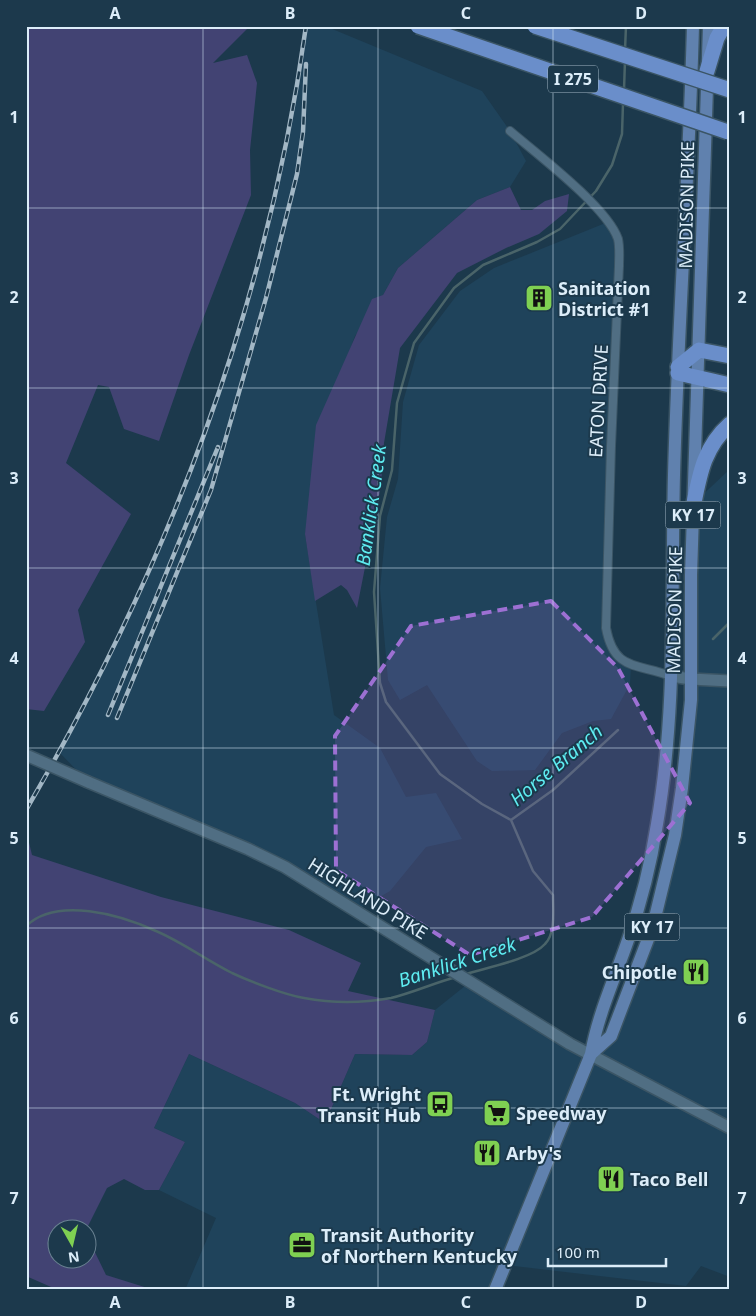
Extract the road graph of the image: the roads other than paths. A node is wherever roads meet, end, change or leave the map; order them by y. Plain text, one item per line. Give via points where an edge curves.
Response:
1 (418, 26) edge
2 (535, 26) edge
3 (692, 26) edge
4 (708, 26) edge
5 (724, 26) edge
6 (707, 71) junction
7 (730, 90) edge
8 (510, 131) dead end
9 (729, 132) edge
10 (700, 350) junction
11 (730, 356) edge
12 (678, 370) junction
13 (697, 377) junction
14 (730, 385) edge
15 (730, 424) edge
16 (694, 503) junction
17 (671, 676) junction
18 (690, 679) junction
19 (730, 680) edge
20 (26, 755) edge
21 (591, 1054) junction
22 (730, 1128) edge
23 (494, 1290) edge

1 - 9 highway, I 275, bridge
2 - 7 highway, I 275, bridge
3 - 12 main road, MADISON PIKE / KY 17
4 - 6 main road, MADISON PIKE / KY 17
5 - 6 highway
6 - 10 main road, MADISON PIKE / KY 17
8 - 17 street, EATON DRIVE via 568,180 608,222 618,241 606,628 614,653 622,661
10 - 11 highway
10 - 12 highway
10 - 13 main road, MADISON PIKE / KY 17
12 - 13 highway
12 - 17 main road, MADISON PIKE / KY 17
13 - 14 highway
13 - 16 main road, MADISON PIKE / KY 17
15 - 16 highway via 716,437 706,454
16 - 18 main road, MADISON PIKE / KY 17
17 - 18 street
17 - 21 main road, MADISON PIKE / KY 17 via 657,826 636,914 595,1029
18 - 19 street
18 - 21 main road, MADISON PIKE / KY 17 via 691,700 682,788 659,904 611,1036
20 - 21 street, HIGHLAND PIKE, bridge via 248,848 285,867
21 - 22 street, HIGHLAND PIKE
21 - 23 main road, MADISON PIKE / KY 17

